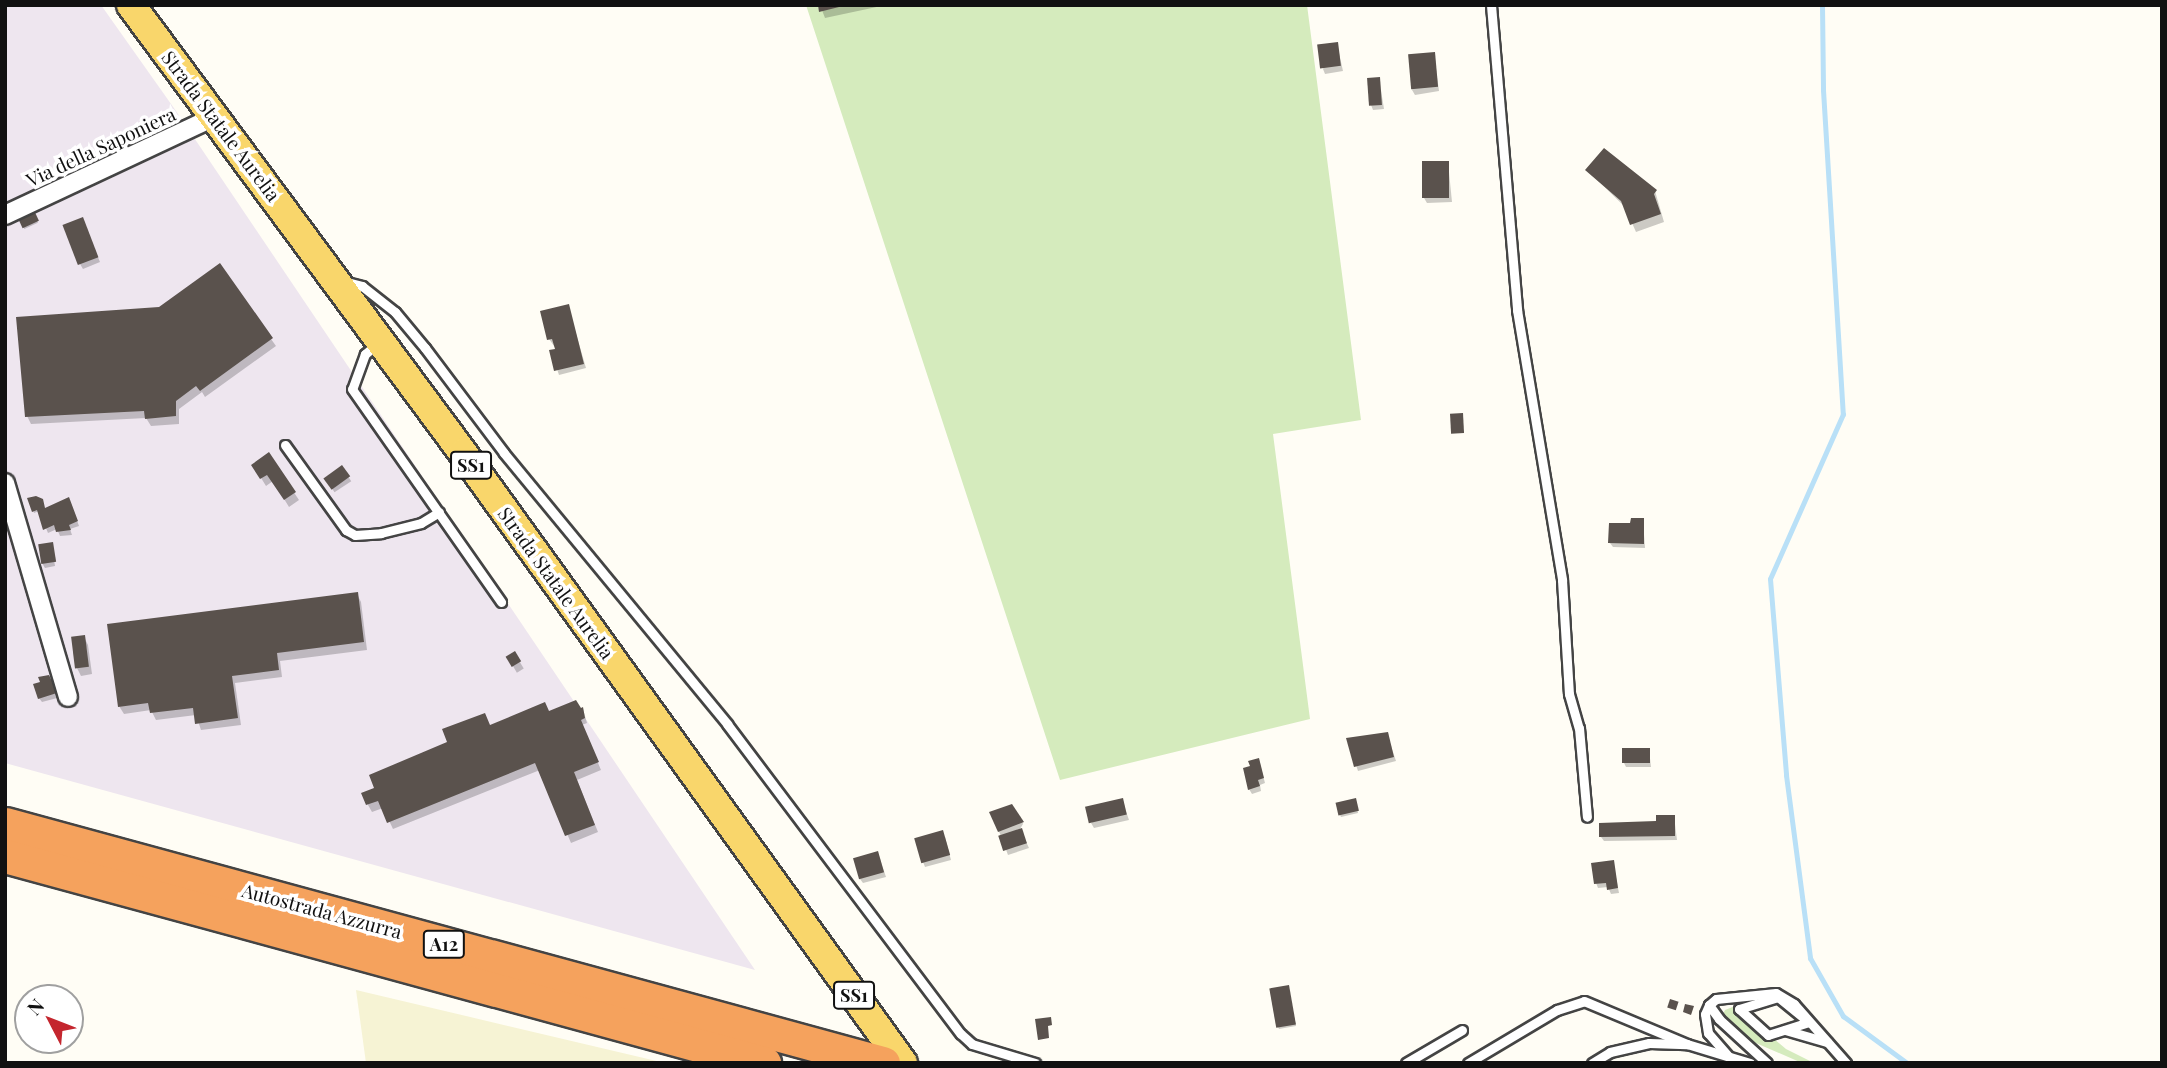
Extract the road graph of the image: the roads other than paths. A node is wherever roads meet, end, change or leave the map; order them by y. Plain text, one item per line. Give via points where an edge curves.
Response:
1 (131, 5) edge
2 (1490, 5) edge
3 (214, 117) junction
4 (5, 215) edge
5 (335, 280) junction
6 (380, 341) junction
7 (285, 445) dead end
8 (5, 483) edge
9 (439, 512) junction
10 (501, 602) dead end
11 (68, 697) dead end
12 (1587, 817) dead end
13 (5, 824) edge
14 (5, 856) edge
15 (1709, 1005) junction
16 (1462, 1030) dead end
17 (1786, 1030) junction
18 (1827, 1042) junction
19 (1687, 1044) junction
20 (1729, 1057) junction
21 (764, 1063) edge
22 (883, 1063) edge
23 (903, 1063) edge
24 (1035, 1063) edge
25 (1406, 1063) edge
26 (1468, 1063) edge
27 (1592, 1063) edge
28 (1750, 1063) edge
29 (1767, 1063) edge
30 (1846, 1063) edge

1 - 3 main road, Strada Statale Aurelia / SS1
2 - 12 lane via 1515,298 1562,580 1569,694 1579,728
3 - 4 street, Via della Saponiera
3 - 5 main road, Strada Statale Aurelia / SS1
5 - 6 main road, Strada Statale Aurelia / SS1
5 - 24 lane via 362,286 395,312 425,348 504,453 727,724 961,1034 972,1044
6 - 9 lane via 365,354 352,389
6 - 23 main road, Strada Statale Aurelia / SS1
7 - 9 lane via 346,530 355,535 421,523
8 - 11 street
9 - 10 lane
13 - 22 highway, Autostrada Azzurra / A12
14 - 21 highway, Autostrada Azzurra / A12
15 - 18 lane via 1716,999 1776,993 1794,1003
15 - 20 lane via 1705,1014 1708,1033
15 - 29 lane
16 - 25 lane
17 - 17 lane via 1809,1022 1778,997 1739,1009 1768,1035
17 - 18 lane
18 - 30 lane
19 - 20 lane
19 - 26 lane via 1584,1001 1557,1010
19 - 27 lane via 1649,1043 1610,1052
20 - 28 lane

